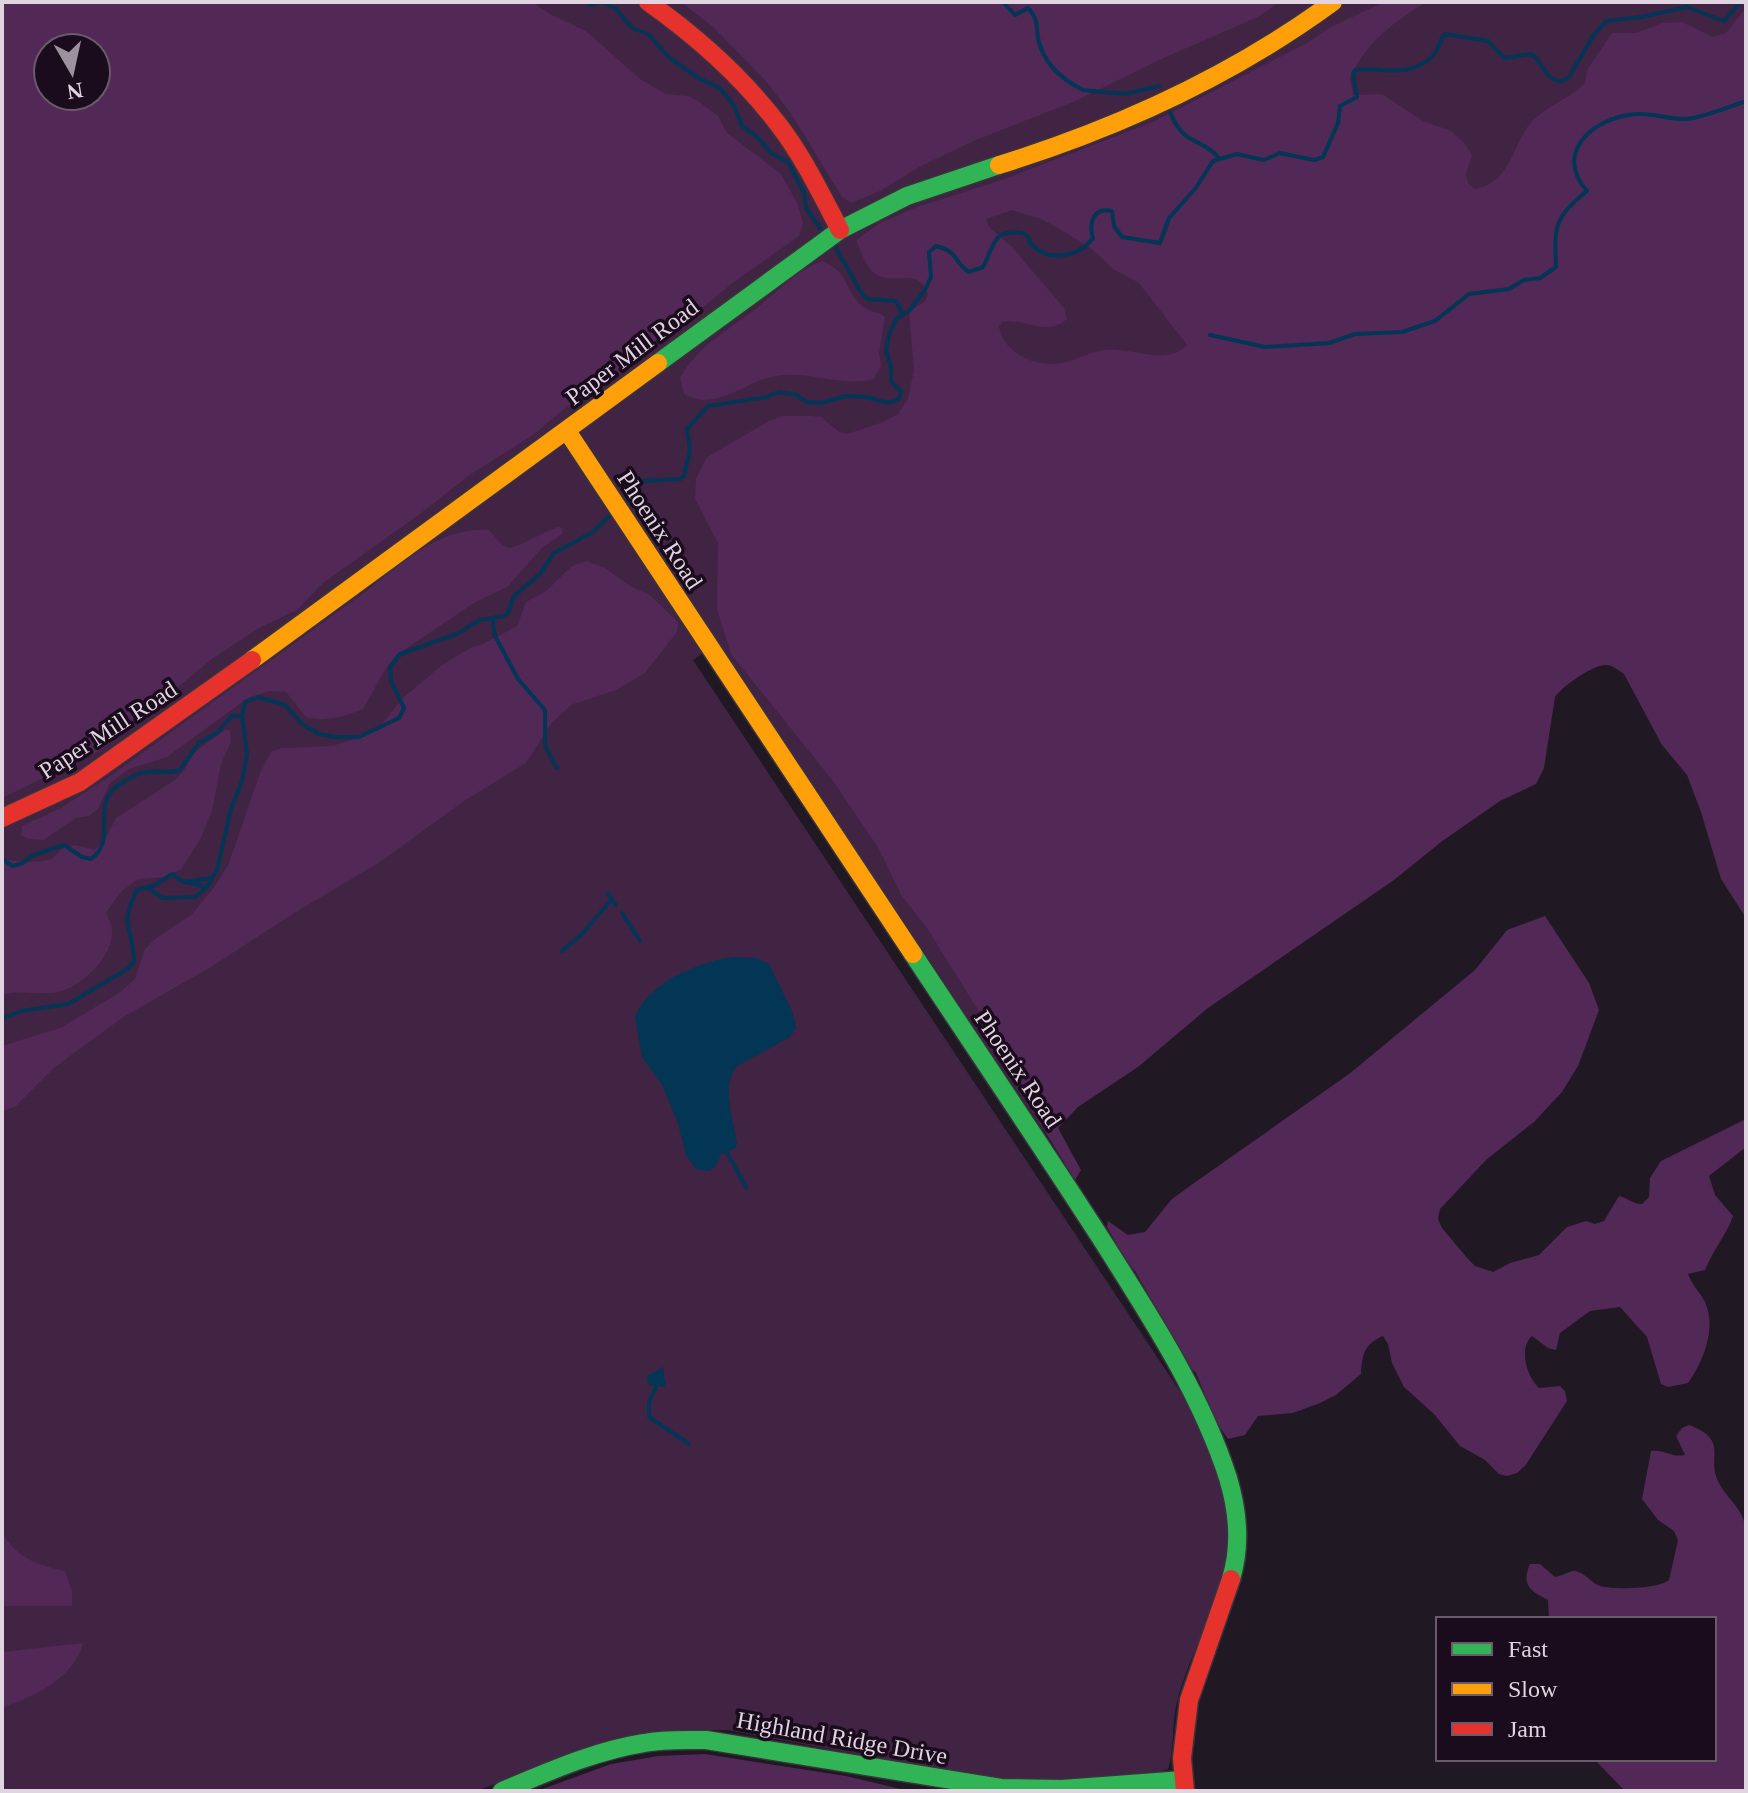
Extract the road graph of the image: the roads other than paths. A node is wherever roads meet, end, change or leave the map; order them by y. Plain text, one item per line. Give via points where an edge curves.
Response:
1 (648, 2) edge
2 (1333, 2) edge
3 (840, 230) junction
4 (567, 431) junction
5 (2, 818) edge
6 (1184, 1786) edge
7 (502, 1791) edge

1 - 3 street via 703,48 777,124
2 - 3 street, Paper Mill Road via 1260,51 1166,98 1046,149 916,192
3 - 4 street, Paper Mill Road
4 - 5 street, Paper Mill Road via 142,740 80,782
4 - 6 street, Phoenix Road via 1084,1213 1165,1343 1205,1421 1230,1488 1238,1552 1186,1707 1181,1746
6 - 7 street, Highland Ridge Drive via 1001,1788 682,1740 633,1744

